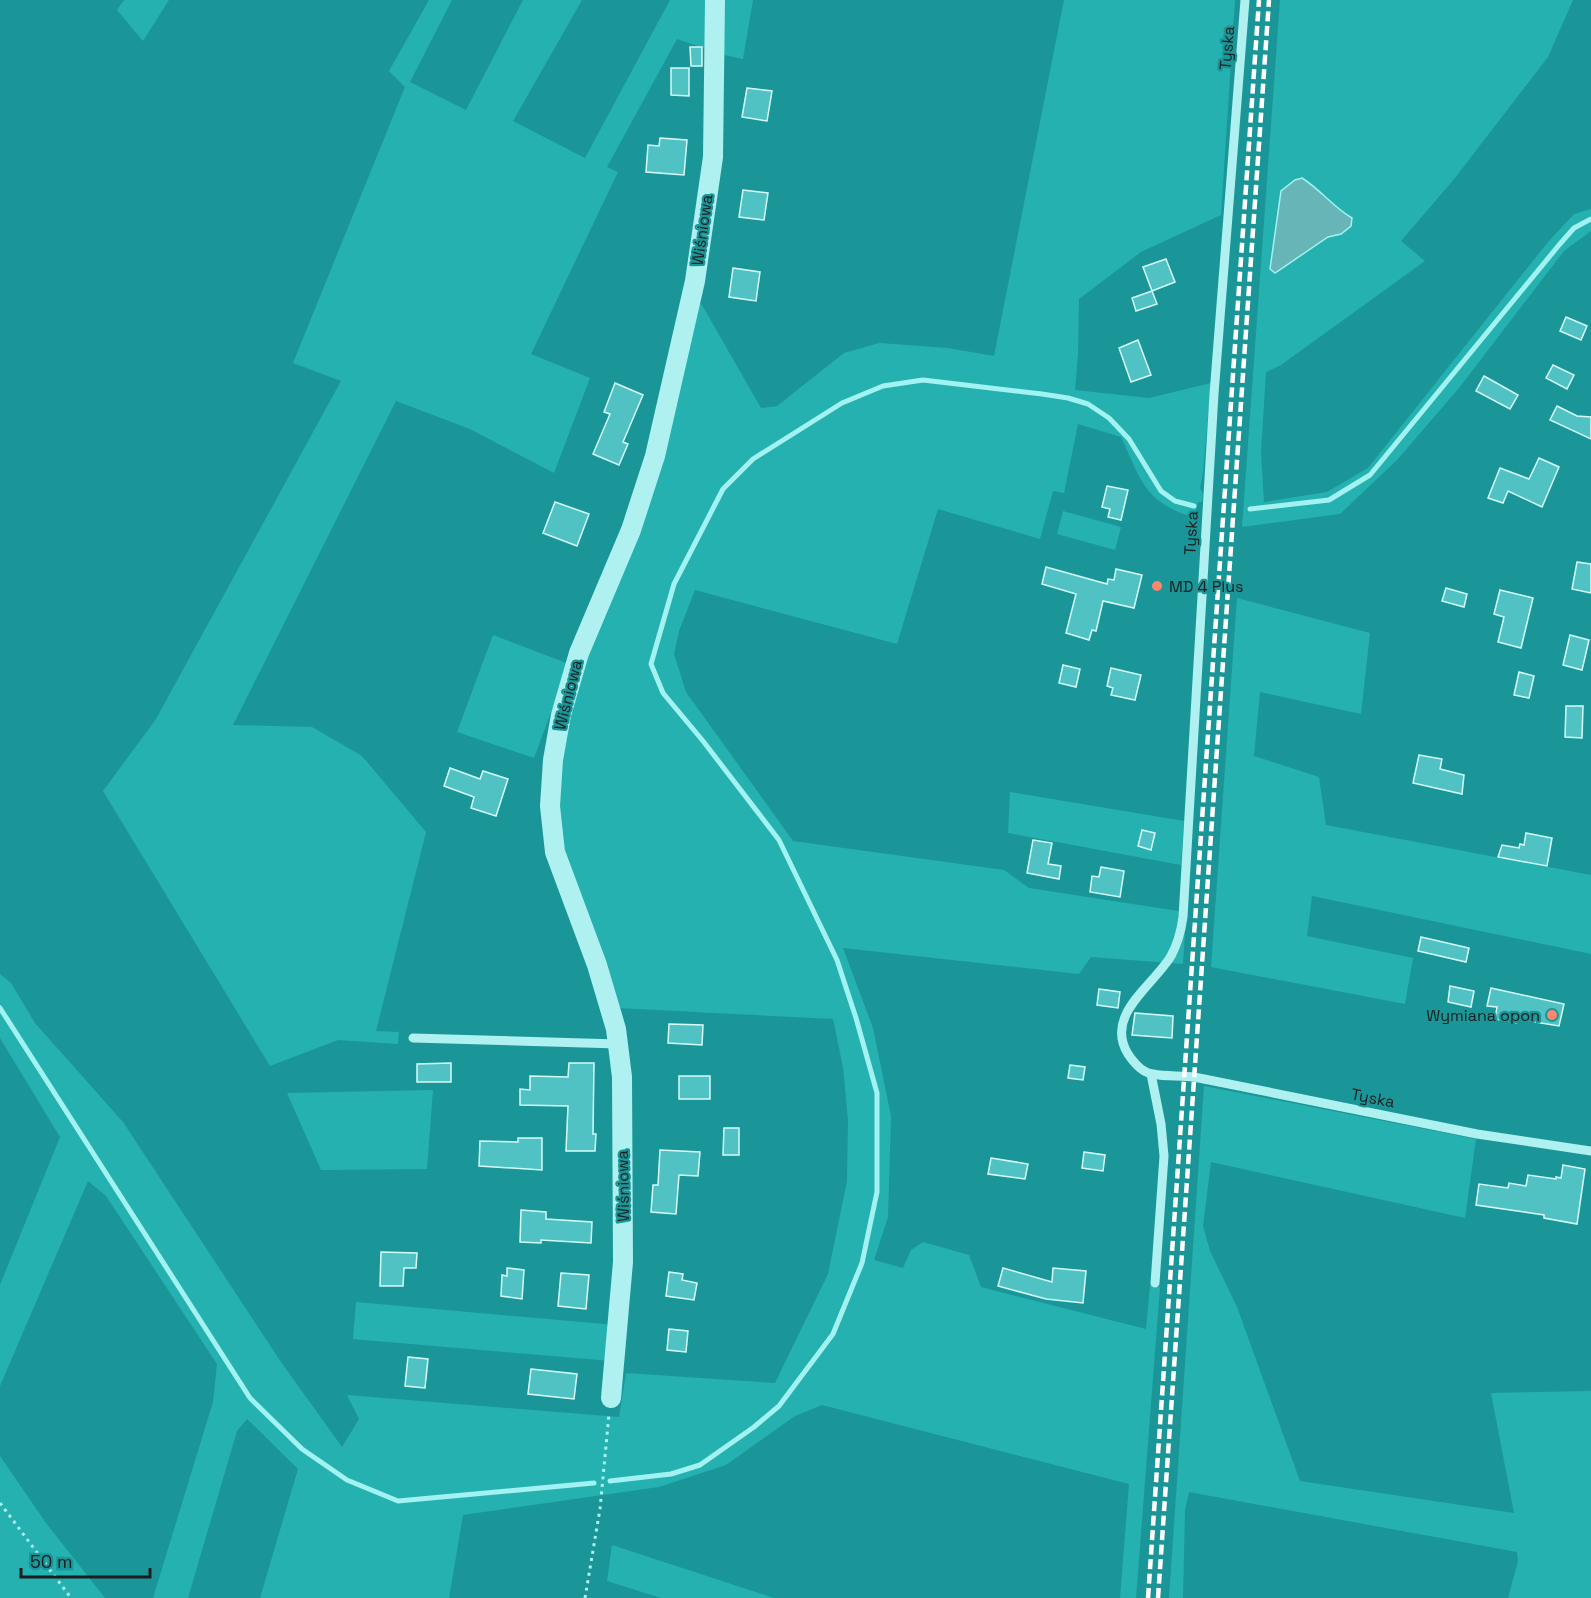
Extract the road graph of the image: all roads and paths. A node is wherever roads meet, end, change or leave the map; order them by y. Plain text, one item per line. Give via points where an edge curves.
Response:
1 (715, 0) edge
2 (1245, 0) edge
3 (413, 1038) dead end
4 (618, 1044) junction
5 (1151, 1074) junction
6 (1591, 1151) edge
7 (1155, 1283) dead end
8 (611, 1398) joint
9 (0, 1503) edge
10 (71, 1598) edge
11 (585, 1598) edge

1 - 4 street, Wiśniowa via 713,157 692,292 655,456 631,530 579,653 553,760 550,806 555,852 597,965
2 - 5 lane, Tyska via 1214,394 1183,917 1180,940 1158,975 1131,1005 1122,1029 1127,1052 1135,1064
3 - 4 lane
4 - 8 street, Wiśniowa via 622,1077 623,1262
5 - 6 lane, Tyska via 1194,1077 1477,1134
5 - 7 lane via 1164,1156
8 - 11 path via 600,1509
9 - 10 path

